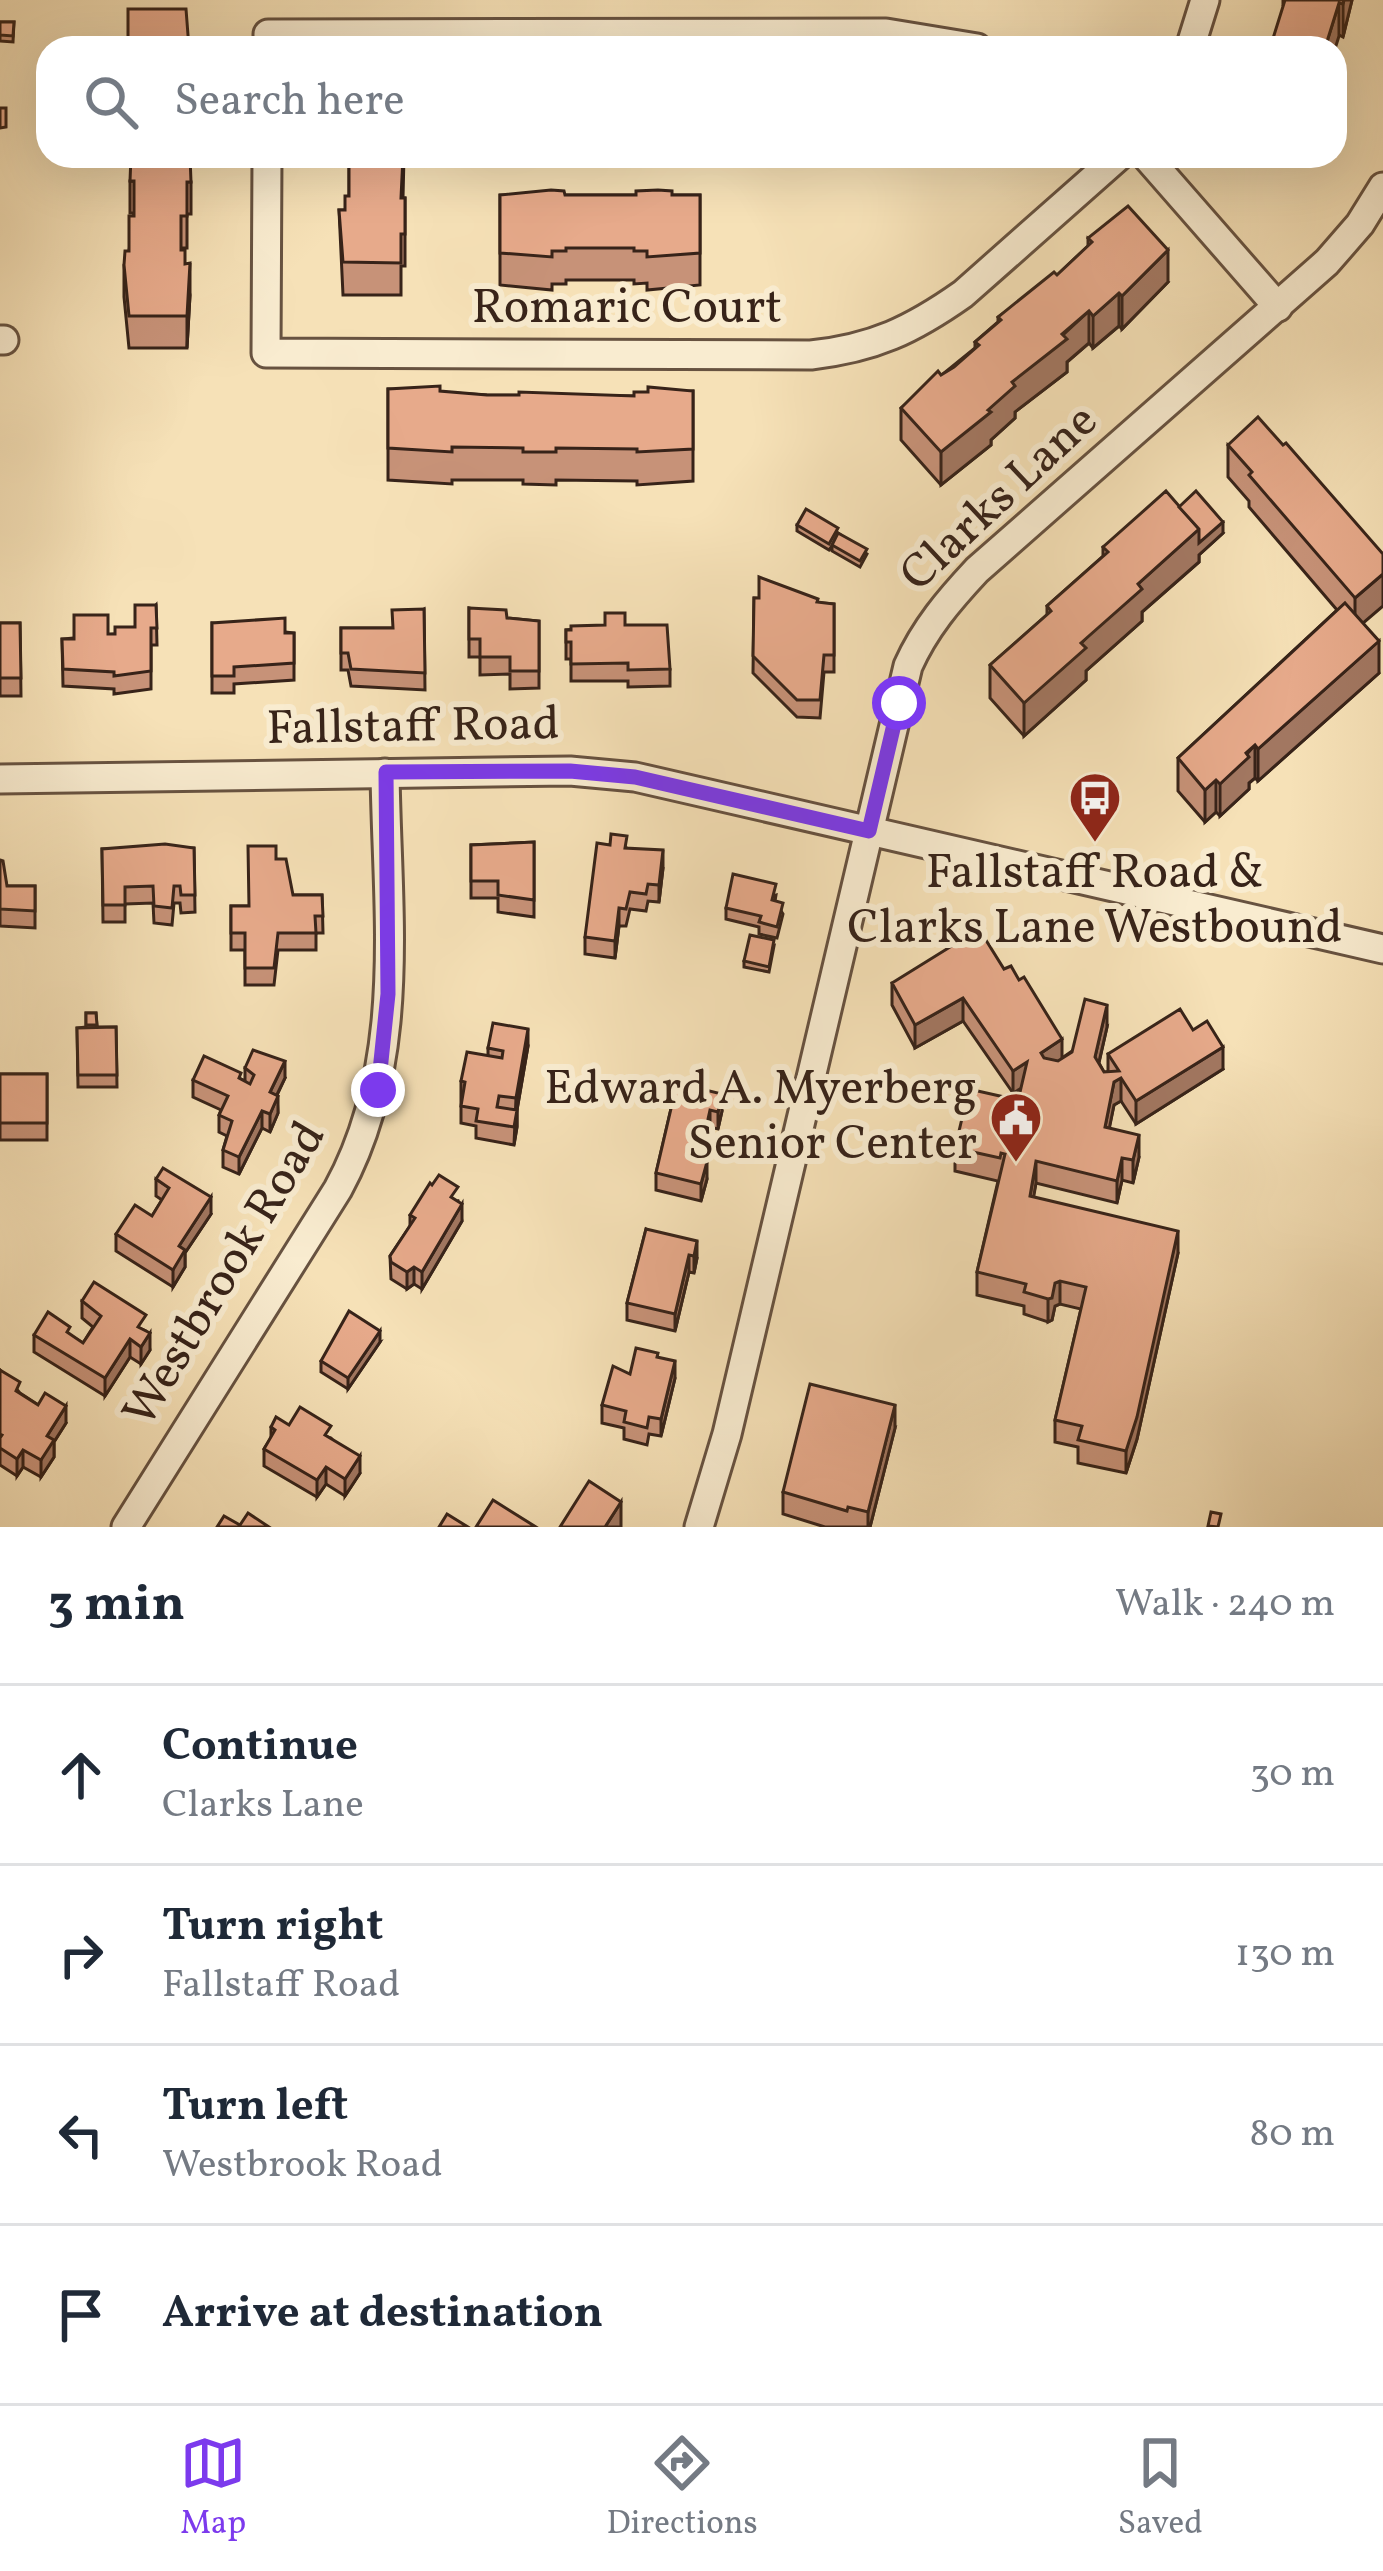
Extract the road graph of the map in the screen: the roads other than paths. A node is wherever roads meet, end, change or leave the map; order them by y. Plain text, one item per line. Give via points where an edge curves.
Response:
1 (1204, 0) edge
2 (654, 36) edge
3 (904, 36) edge
4 (1194, 36) edge
5 (267, 168) edge
6 (1105, 168) edge
7 (1156, 168) edge
8 (1383, 188) edge
9 (1278, 307) junction
10 (386, 772) junction
11 (0, 779) edge
12 (869, 831) junction
13 (1383, 949) edge
14 (126, 1527) edge
15 (699, 1527) edge

1 - 4 street
2 - 3 street
5 - 6 street, Romaric Court via 266,353 811,355 877,344 937,312
7 - 9 street
8 - 9 street, Clarks Lane via 1327,262
9 - 12 street, Clarks Lane via 943,608 908,666
10 - 11 street, Fallstaff Road
10 - 12 street, Fallstaff Road via 635,777
10 - 14 street, Westbrook Road via 386,1044 363,1138
12 - 13 street, Fallstaff Road
12 - 15 street, Clarks Lane

